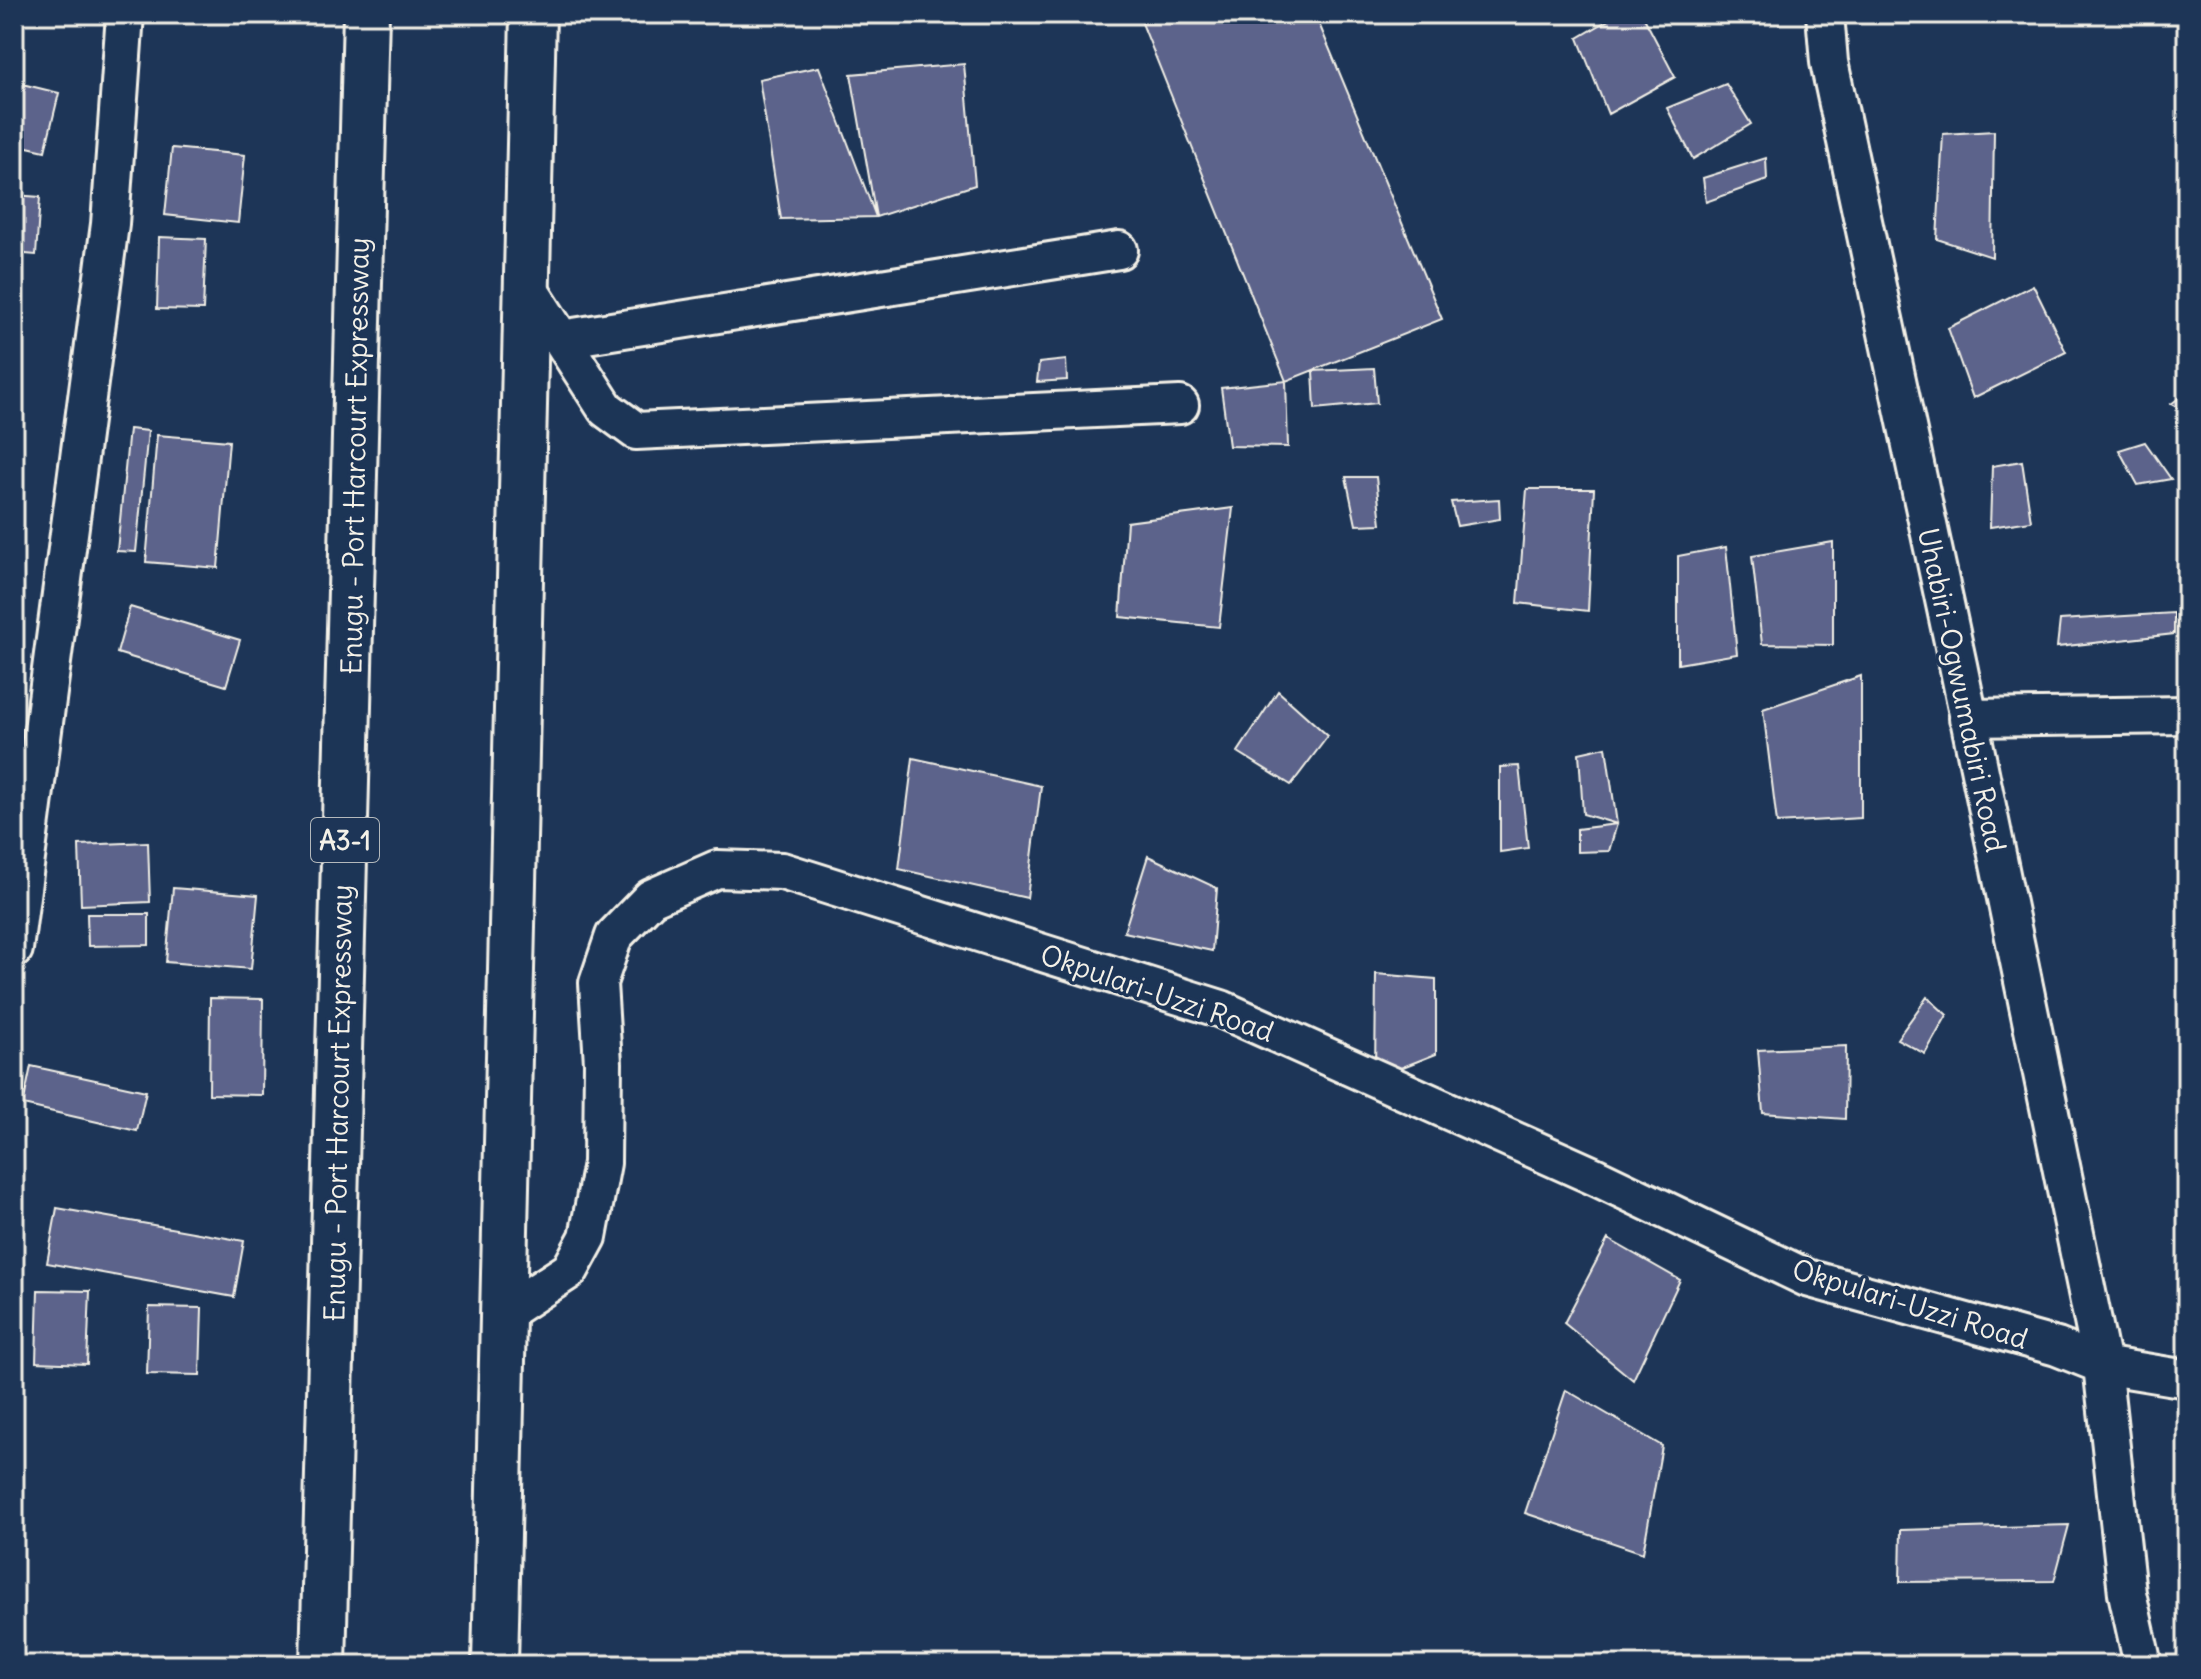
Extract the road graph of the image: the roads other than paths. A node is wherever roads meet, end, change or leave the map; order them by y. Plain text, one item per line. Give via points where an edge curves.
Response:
1 (125, 14) edge
2 (366, 14) edge
3 (533, 14) edge
4 (1825, 14) edge
5 (1119, 250) dead end
6 (527, 286) junction
7 (561, 339) junction
8 (1180, 405) dead end
9 (2187, 715) edge
10 (1968, 718) junction
11 (14, 949) edge
12 (503, 1314) junction
13 (2102, 1365) junction
14 (2187, 1379) edge
15 (323, 1665) edge
16 (495, 1665) edge
17 (2143, 1665) edge

1 - 11 street via 110,224
2 - 15 highway, Enugu - Port Harcourt Expressway / A3-1
3 - 6 highway
4 - 10 street, Uhabiri-Ogwumabiri Road via 1829,62
5 - 7 street
6 - 7 street
6 - 12 highway
7 - 8 street via 606,409 636,431
9 - 10 street
10 - 13 street, Uhabiri-Ogwumabiri Road
12 - 13 street, Okpulari-Uzzi Road via 570,1270 588,1237 602,1163 598,983 614,936 651,898 717,869 782,871 1221,1009 1807,1278 2057,1347
12 - 16 highway
13 - 14 street, Okpulari-Uzzi Road
13 - 17 street, Uhabiri-Ogwumabiri Road via 2127,1593

